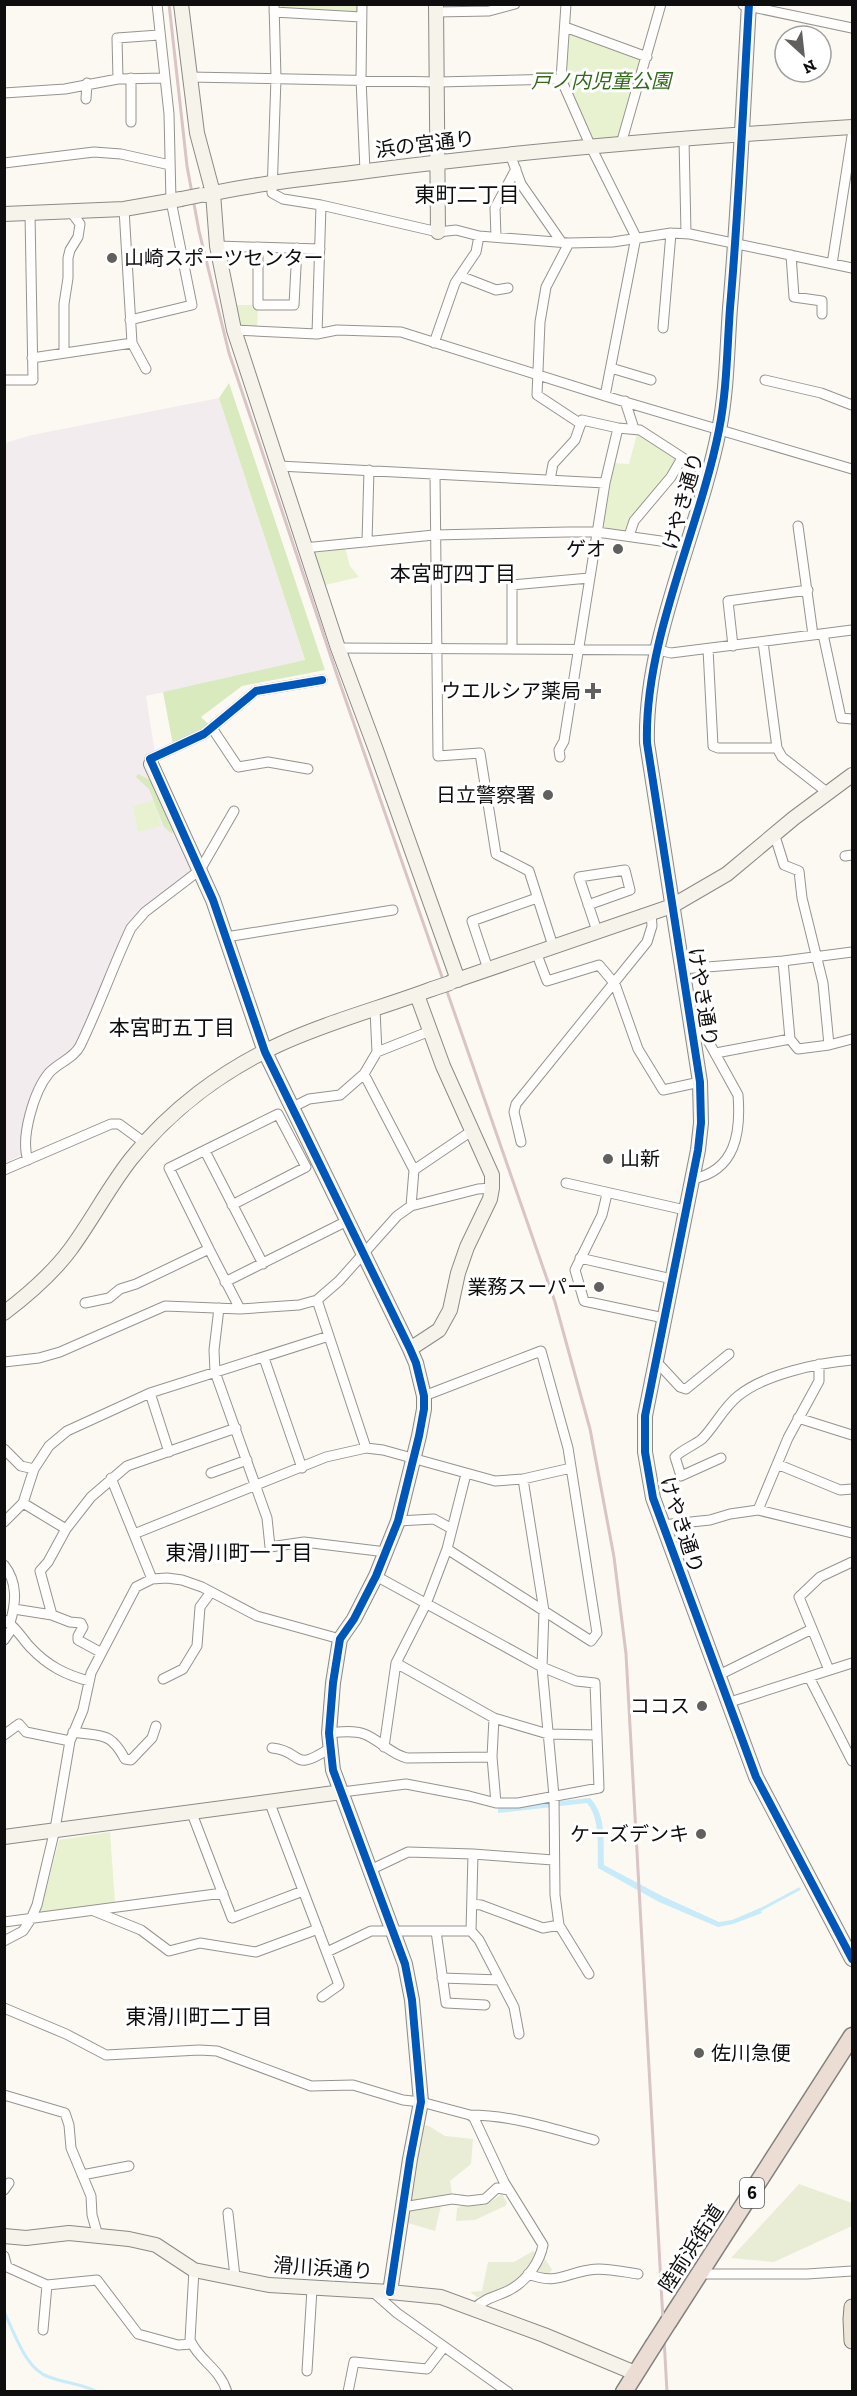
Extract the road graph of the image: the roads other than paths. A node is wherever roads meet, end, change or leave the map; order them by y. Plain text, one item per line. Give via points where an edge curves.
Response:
1 (157, 4) edge
2 (181, 4) edge
3 (362, 4) edge
4 (515, 4) edge
5 (566, 4) edge
6 (661, 4) edge
7 (747, 5) edge
8 (274, 8) edge
9 (436, 8) edge
10 (362, 17) junction
11 (565, 27) junction
12 (852, 28) edge
13 (159, 35) junction
14 (647, 57) junction
15 (189, 77) junction
16 (131, 78) junction
17 (164, 78) junction
18 (276, 78) junction
19 (118, 79) junction
20 (361, 79) junction
21 (561, 79) junction
22 (438, 82) junction
23 (87, 83) junction
24 (4, 93) edge
25 (86, 99) dead end
26 (131, 122) dead end
27 (852, 127) edge
28 (742, 133) junction
29 (852, 136) edge
30 (684, 139) junction
31 (621, 144) junction
32 (591, 147) junction
33 (510, 154) junction
34 (437, 161) junction
35 (4, 163) edge
36 (170, 165) junction
37 (516, 169) junction
38 (365, 171) junction
39 (274, 183) junction
40 (207, 194) junction
41 (176, 200) junction
42 (321, 205) junction
43 (124, 209) junction
44 (72, 213) junction
45 (4, 214) edge
46 (30, 214) junction
47 (438, 232) junction
48 (671, 233) junction
49 (686, 233) junction
50 (479, 236) junction
51 (496, 237) junction
52 (636, 237) junction
53 (565, 242) junction
54 (736, 243) junction
55 (217, 246) junction
56 (258, 247) junction
57 (297, 248) junction
58 (320, 249) junction
59 (791, 255) junction
60 (832, 264) junction
61 (852, 267) edge
62 (459, 276) junction
63 (508, 288) dead end
64 (822, 314) dead end
65 (130, 320) junction
66 (663, 328) dead end
67 (234, 330) junction
68 (317, 334) junction
69 (132, 343) junction
70 (434, 343) junction
71 (64, 353) junction
72 (32, 358) junction
73 (610, 368) junction
74 (146, 369) dead end
75 (537, 375) junction
76 (4, 380) edge
77 (651, 380) dead end
78 (765, 380) dead end
79 (605, 396) junction
80 (625, 401) junction
81 (852, 405) edge
82 (581, 424) junction
83 (618, 428) junction
84 (719, 428) junction
85 (634, 429) junction
86 (682, 458) junction
87 (279, 466) junction
88 (852, 469) edge
89 (369, 470) junction
90 (435, 474) junction
91 (708, 474) junction
92 (550, 480) junction
93 (605, 483) junction
94 (798, 526) dead end
95 (597, 532) junction
96 (434, 536) junction
97 (629, 536) junction
98 (367, 542) junction
99 (688, 545) junction
100 (304, 548) junction
101 (589, 578) junction
102 (808, 590) junction
103 (852, 630) edge
104 (818, 634) junction
105 (762, 642) junction
106 (733, 646) junction
107 (338, 648) junction
108 (436, 649) junction
109 (512, 649) junction
110 (579, 649) junction
111 (708, 649) junction
112 (658, 650) junction
113 (322, 680) dead end
114 (852, 719) edge
115 (212, 728) junction
116 (777, 748) junction
117 (560, 757) dead end
118 (151, 764) joint
119 (308, 769) dead end
120 (852, 775) edge
121 (828, 793) junction
122 (234, 811) dead end
123 (774, 833) junction
124 (200, 870) junction
125 (537, 898) junction
126 (588, 905) junction
127 (672, 906) junction
128 (393, 910) dead end
129 (651, 913) junction
130 (597, 931) junction
131 (226, 937) junction
132 (553, 946) junction
133 (536, 952) junction
134 (852, 952) edge
135 (816, 957) junction
136 (783, 961) junction
137 (488, 969) junction
138 (682, 969) junction
139 (454, 982) junction
140 (615, 984) junction
141 (417, 995) junction
142 (375, 1010) junction
143 (692, 1026) junction
144 (430, 1031) junction
145 (852, 1039) edge
146 (790, 1040) junction
147 (829, 1045) junction
148 (265, 1052) junction
149 (377, 1052) junction
150 (716, 1053) junction
151 (364, 1074) junction
152 (700, 1082) junction
153 (291, 1108) junction
154 (473, 1130) junction
155 (521, 1142) dead end
156 (145, 1143) junction
157 (205, 1151) junction
158 (27, 1160) junction
159 (4, 1170) edge
160 (414, 1170) junction
161 (692, 1179) junction
162 (566, 1183) dead end
163 (492, 1188) junction
164 (607, 1194) junction
165 (232, 1205) junction
166 (411, 1206) junction
167 (685, 1210) junction
168 (347, 1221) junction
169 (209, 1249) junction
170 (364, 1255) junction
171 (580, 1258) junction
172 (263, 1264) junction
173 (672, 1279) junction
174 (225, 1282) junction
175 (316, 1300) junction
176 (85, 1303) dead end
177 (219, 1308) junction
178 (240, 1309) junction
179 (4, 1312) edge
180 (664, 1318) junction
181 (329, 1336) junction
182 (410, 1349) junction
183 (729, 1354) dead end
184 (264, 1358) junction
185 (655, 1360) junction
186 (852, 1360) edge
187 (4, 1362) edge
188 (819, 1364) junction
189 (215, 1372) junction
190 (150, 1393) junction
191 (424, 1395) junction
192 (798, 1418) junction
193 (236, 1428) junction
194 (852, 1435) edge
195 (366, 1448) junction
196 (4, 1449) edge
197 (169, 1452) junction
198 (721, 1458) dead end
199 (414, 1459) junction
200 (247, 1460) junction
201 (777, 1464) junction
202 (302, 1468) junction
203 (571, 1468) junction
204 (34, 1469) junction
205 (211, 1473) dead end
206 (466, 1474) junction
207 (111, 1478) junction
208 (523, 1479) junction
209 (255, 1484) junction
210 (852, 1489) edge
211 (22, 1503) junction
212 (758, 1510) junction
213 (398, 1521) junction
214 (4, 1522) edge
215 (662, 1525) junction
216 (66, 1529) junction
217 (452, 1529) junction
218 (852, 1533) edge
219 (134, 1534) junction
220 (447, 1549) junction
221 (386, 1552) junction
222 (852, 1562) edge
223 (4, 1565) edge
224 (376, 1576) junction
225 (152, 1579) junction
226 (211, 1592) junction
227 (426, 1604) junction
228 (14, 1609) junction
229 (544, 1611) junction
230 (52, 1615) junction
231 (9, 1624) edge
232 (812, 1629) junction
233 (4, 1640) edge
234 (340, 1640) junction
235 (100, 1652) junction
236 (396, 1663) junction
237 (852, 1663) edge
238 (542, 1667) junction
239 (830, 1670) junction
240 (717, 1674) junction
241 (809, 1677) junction
242 (163, 1679) dead end
243 (89, 1681) junction
244 (727, 1703) junction
245 (494, 1718) junction
246 (156, 1726) dead end
247 (329, 1733) junction
248 (548, 1734) junction
249 (597, 1734) junction
250 (4, 1735) edge
251 (72, 1737) junction
252 (384, 1747) junction
253 (272, 1748) dead end
254 (330, 1748) junction
255 (492, 1757) junction
256 (852, 1761) edge
257 (342, 1792) junction
258 (554, 1796) junction
259 (269, 1801) junction
260 (496, 1803) junction
261 (191, 1811) junction
262 (55, 1829) junction
263 (4, 1837) edge
264 (473, 1854) junction
265 (553, 1860) junction
266 (370, 1870) junction
267 (303, 1891) junction
268 (223, 1893) junction
269 (472, 1904) junction
270 (94, 1911) junction
271 (31, 1919) junction
272 (4, 1922) edge
273 (559, 1925) junction
274 (318, 1929) junction
275 (393, 1931) junction
276 (436, 1931) junction
277 (471, 1931) junction
278 (4, 1941) edge
279 (327, 1952) junction
280 (852, 1959) edge
281 (589, 1974) dead end
282 (442, 1978) junction
283 (500, 1980) junction
284 (322, 1997) dead end
285 (485, 2005) dead end
286 (4, 2008) edge
287 (519, 2034) dead end
288 (852, 2037) edge
289 (4, 2096) edge
290 (421, 2102) junction
291 (470, 2115) junction
292 (594, 2140) dead end
293 (129, 2166) dead end
294 (82, 2175) junction
295 (509, 2190) junction
296 (403, 2207) junction
297 (228, 2213) dead end
298 (4, 2236) edge
299 (98, 2236) junction
300 (4, 2256) edge
301 (194, 2270) junction
302 (852, 2271) edge
303 (528, 2274) junction
304 (638, 2274) dead end
305 (700, 2274) junction
306 (235, 2277) junction
307 (47, 2285) junction
308 (312, 2289) junction
309 (372, 2291) junction
310 (390, 2292) junction
311 (852, 2307) edge
312 (475, 2308) junction
313 (43, 2330) dead end
314 (852, 2341) edge
315 (192, 2344) junction
316 (444, 2348) junction
317 (307, 2371) dead end
318 (635, 2373) junction
319 (226, 2389) edge
320 (502, 2390) edge
321 (348, 2391) edge
322 (624, 2391) edge

1 - 13 street
2 - 15 street
3 - 10 street
4 - 9 street via 489,11
5 - 11 street
6 - 14 street
7 - 12 street
7 - 28 street, けやき通り
8 - 10 street
8 - 18 street
9 - 22 street
10 - 20 street
11 - 14 street
11 - 21 street
13 - 17 street
13 - 19 street via 117,38
14 - 31 street
15 - 18 street
15 - 40 street
16 - 17 street
16 - 19 street
16 - 26 street
17 - 36 street
18 - 20 street
18 - 39 street
19 - 23 street
20 - 22 street
20 - 38 street
21 - 22 street
21 - 32 street
22 - 34 street
23 - 24 street via 65,89
23 - 25 street
27 - 28 street, 浜の宮通り
28 - 30 street, 浜の宮通り
28 - 54 street, けやき通り
29 - 60 street
30 - 31 street, 浜の宮通り
30 - 49 street
31 - 32 street, 浜の宮通り
32 - 33 street, 浜の宮通り
32 - 52 street
33 - 34 street, 浜の宮通り
33 - 37 street
34 - 38 street, 浜の宮通り
34 - 47 street
35 - 36 street via 94,152
36 - 41 street
37 - 51 street via 495,208
37 - 53 street via 521,184
38 - 39 street, 浜の宮通り
39 - 40 street, 浜の宮通り
39 - 42 street via 272,193 283,199
40 - 41 street, 浜の宮通り, bridge
40 - 55 street
41 - 43 street, 浜の宮通り
41 - 65 street via 192,305
42 - 47 street
42 - 58 street
43 - 44 street, 浜の宮通り
43 - 65 street
44 - 46 street, 浜の宮通り
44 - 71 street via 80,224 68,258
45 - 46 street, 浜の宮通り
46 - 72 street
47 - 50 street via 456,230
48 - 49 street
48 - 52 street
48 - 66 street
49 - 54 street
50 - 51 street
50 - 62 street via 477,252
51 - 53 street
52 - 53 street via 613,242
52 - 73 street
53 - 75 street via 546,287
54 - 59 street
54 - 84 street, けやき通り
55 - 56 street
55 - 67 street
56 - 57 street
56 - 57 street via 258,305 294,305
57 - 58 street
58 - 68 street
59 - 60 street
59 - 64 street via 794,297 822,301
60 - 61 street
62 - 63 street via 496,290
62 - 70 street
65 - 69 street
67 - 68 street
67 - 87 street
68 - 70 street via 337,330 401,332
69 - 71 street
69 - 74 street
70 - 75 street
71 - 72 street
72 - 76 street via 33,380
73 - 77 street
73 - 79 street
75 - 79 street
75 - 82 street via 537,394
78 - 81 street
79 - 80 street
80 - 84 street
80 - 85 street
82 - 83 street via 582,420
82 - 92 street via 575,440 553,464
83 - 85 street
83 - 93 street
84 - 88 street
84 - 91 street, けやき通り
85 - 86 street
86 - 91 street
86 - 97 street via 634,521
87 - 89 street
87 - 100 street
89 - 90 street
89 - 98 street
90 - 92 street
90 - 96 street
91 - 99 street, けやき通り
92 - 93 street
93 - 95 street
94 - 102 street
95 - 96 street
95 - 97 street
95 - 101 street
96 - 98 street
96 - 108 street
97 - 99 street
98 - 100 street
99 - 112 street, けやき通り
100 - 107 street
101 - 109 street via 512,585
101 - 110 street
102 - 104 street
102 - 106 street via 728,601
103 - 104 street
104 - 105 street
104 - 114 street via 841,718
105 - 106 street
105 - 116 street
106 - 111 street
107 - 108 street
107 - 139 street
108 - 109 street
108 - 125 street via 438,756 480,753 496,854 529,871
109 - 110 street
110 - 112 street
110 - 117 street
111 - 112 street via 671,653
111 - 116 street via 713,746
112 - 127 street, けやき通り via 649,689 647,743
113 - 115 street via 256,691
115 - 118 street via 150,759
115 - 119 street via 238,767 268,762
116 - 121 street via 782,757
118 - 124 street
120 - 121 street
121 - 123 street
122 - 124 street
123 - 127 street via 727,874
123 - 135 street via 784,864 799,871
124 - 131 street
124 - 158 street via 145,912 131,928 78,1049 49,1073 37,1095 28,1120
125 - 132 street
125 - 137 street via 472,921
126 - 126 street via 579,877 625,870 630,890
126 - 130 street
127 - 129 street
127 - 138 street, けやき通り
128 - 131 street
129 - 130 street
129 - 140 street via 651,935
130 - 132 street
131 - 148 street
132 - 133 street
133 - 137 street
133 - 140 street via 547,981 598,965
134 - 135 street
135 - 136 street
135 - 147 street via 825,995
136 - 138 street
136 - 146 street
137 - 139 street
138 - 143 street, けやき通り
139 - 141 street, bridge
140 - 152 street via 638,1049 663,1090
140 - 155 street via 516,1104 514,1112
141 - 142 street
141 - 144 street
142 - 148 street
142 - 149 street
143 - 150 street via 701,1028
143 - 152 street, けやき通り
144 - 149 street
144 - 154 street
145 - 147 street
146 - 147 street via 798,1048
146 - 150 street
148 - 153 street
148 - 156 street via 200,1092
149 - 151 street
150 - 161 street via 738,1095 738,1134 727,1159 703,1177
151 - 153 street via 340,1095 309,1099
151 - 160 street
152 - 161 street, けやき通り via 701,1123
153 - 168 street
154 - 160 street
154 - 163 street via 492,1175
156 - 158 street via 119,1124 111,1124
156 - 179 street via 54,1269
157 - 165 street
157 - 165 street via 278,1114 306,1167
157 - 169 street via 169,1168
158 - 159 street
160 - 166 street
161 - 167 street, けやき通り
162 - 164 street
163 - 166 street
163 - 182 street via 466,1247 450,1310 439,1330
164 - 167 street
164 - 171 street via 602,1215
165 - 172 street
166 - 170 street via 396,1216
167 - 173 street, けやき通り
168 - 170 street
168 - 172 street
169 - 174 street
169 - 176 street via 120,1289 109,1298
170 - 175 street
170 - 182 street
171 - 173 street
171 - 180 street via 575,1270 584,1301
172 - 174 street
173 - 180 street, けやき通り
174 - 178 street
175 - 178 street
175 - 181 street
177 - 178 street
177 - 187 street via 165,1306 60,1352
177 - 189 street
180 - 185 street, けやき通り
181 - 184 street
181 - 195 street
182 - 191 street
183 - 185 street via 686,1389 680,1388
184 - 189 street
184 - 202 street
185 - 215 street, けやき通り via 645,1416 645,1452
186 - 188 street
188 - 192 street via 819,1382
188 - 198 street via 790,1371 738,1395 701,1439 675,1458 681,1476
189 - 190 street
189 - 193 street
190 - 197 street
190 - 204 street via 67,1431 48,1446
191 - 199 street
191 - 203 street via 541,1351
192 - 194 street
192 - 201 street
193 - 197 street
193 - 200 street
195 - 199 street
195 - 202 street via 326,1457
196 - 204 street via 21,1466
197 - 207 street via 127,1466
199 - 206 street
199 - 213 street
200 - 205 street
200 - 209 street
201 - 210 street via 840,1490
201 - 212 street
202 - 209 street
203 - 208 street
203 - 229 street via 597,1633 591,1641
204 - 211 street
206 - 208 street via 495,1482
206 - 217 street
207 - 216 street
207 - 219 street
208 - 229 street
209 - 219 street
209 - 221 street via 267,1518 270,1547 304,1542
211 - 214 street
211 - 216 street
212 - 215 street
212 - 218 street
213 - 217 street via 434,1519
213 - 221 street
215 - 240 street, けやき通り
216 - 230 street via 40,1571
217 - 220 street
219 - 225 street
220 - 227 street
220 - 229 street
221 - 224 street
222 - 232 street via 820,1577 799,1598
223 - 228 street via 16,1595
224 - 227 street
224 - 234 street
225 - 226 street via 182,1580
225 - 235 street via 136,1587
226 - 234 street via 257,1616
226 - 242 street via 200,1607 197,1646 183,1669
227 - 236 street
227 - 238 street
228 - 230 street
228 - 231 street
229 - 238 street
230 - 235 street via 81,1623 78,1640
231 - 233 street
231 - 243 street via 56,1669
232 - 239 street
232 - 240 street
234 - 247 street
235 - 243 street
236 - 245 street
236 - 252 street
237 - 239 street
238 - 248 street
238 - 249 street via 576,1681 595,1683
239 - 241 street
240 - 244 street, けやき通り
241 - 244 street
241 - 256 street
243 - 251 street
244 - 280 street, けやき通り via 765,1798
245 - 248 street
245 - 255 street
246 - 251 street via 152,1738 131,1760 125,1759 109,1738
247 - 252 street via 365,1734
247 - 254 street
248 - 249 street
248 - 258 street
249 - 258 street via 599,1788
250 - 251 street via 19,1724 26,1732
251 - 262 street
252 - 255 street via 407,1758
253 - 254 street via 300,1761 311,1760
254 - 257 street
255 - 260 street
257 - 259 street
257 - 260 street via 406,1784
257 - 266 street
258 - 260 street
258 - 265 street
259 - 261 street
259 - 267 street
261 - 262 street
261 - 268 street
262 - 263 street
262 - 271 street
264 - 265 street
264 - 266 street via 408,1852
264 - 269 street
265 - 273 street
266 - 275 street
267 - 268 street via 232,1918
267 - 274 street
268 - 270 street
269 - 273 street via 543,1928
269 - 277 street
270 - 271 street
270 - 274 street via 141,1930 169,1951 200,1943 256,1952
271 - 272 street
271 - 278 street via 23,1931
273 - 281 street
274 - 279 street
275 - 276 street
275 - 279 street via 371,1931
275 - 290 street via 412,2000
276 - 277 street
276 - 282 street
277 - 283 street
279 - 284 street via 339,1985
282 - 283 street
282 - 285 street via 446,2003
283 - 287 street via 514,2007
286 - 290 street via 106,2055 217,2051 311,2086 353,2085
288 - 305 highway, 陸前浜街道 / 6
289 - 294 street via 65,2113 71,2148
290 - 291 street
290 - 296 street
291 - 292 street via 551,2128
291 - 295 street
293 - 294 street
294 - 299 street via 91,2196
295 - 296 street via 497,2188 485,2199 452,2199
295 - 303 street via 543,2245 541,2256
296 - 310 street
297 - 306 street
298 - 299 street, 滑川浜通り
299 - 301 street, 滑川浜通り via 156,2245
300 - 307 street via 7,2267
301 - 306 street, 滑川浜通り
301 - 315 street
302 - 305 street
303 - 304 street via 541,2279 567,2278 590,2270
303 - 312 street via 514,2287
305 - 318 highway, 陸前浜街道 / 6, bridge
306 - 308 street, 滑川浜通り
307 - 313 street
307 - 315 street via 97,2280 138,2334 178,2345
308 - 309 street, 滑川浜通り
308 - 317 street
309 - 310 street, 滑川浜通り
309 - 316 street
310 - 312 street, 滑川浜通り via 441,2297
311 - 314 main road
312 - 318 street, 滑川浜通り
315 - 319 street via 221,2375
316 - 320 street
316 - 321 street via 427,2369 354,2362
318 - 322 highway, 陸前浜街道 / 6

